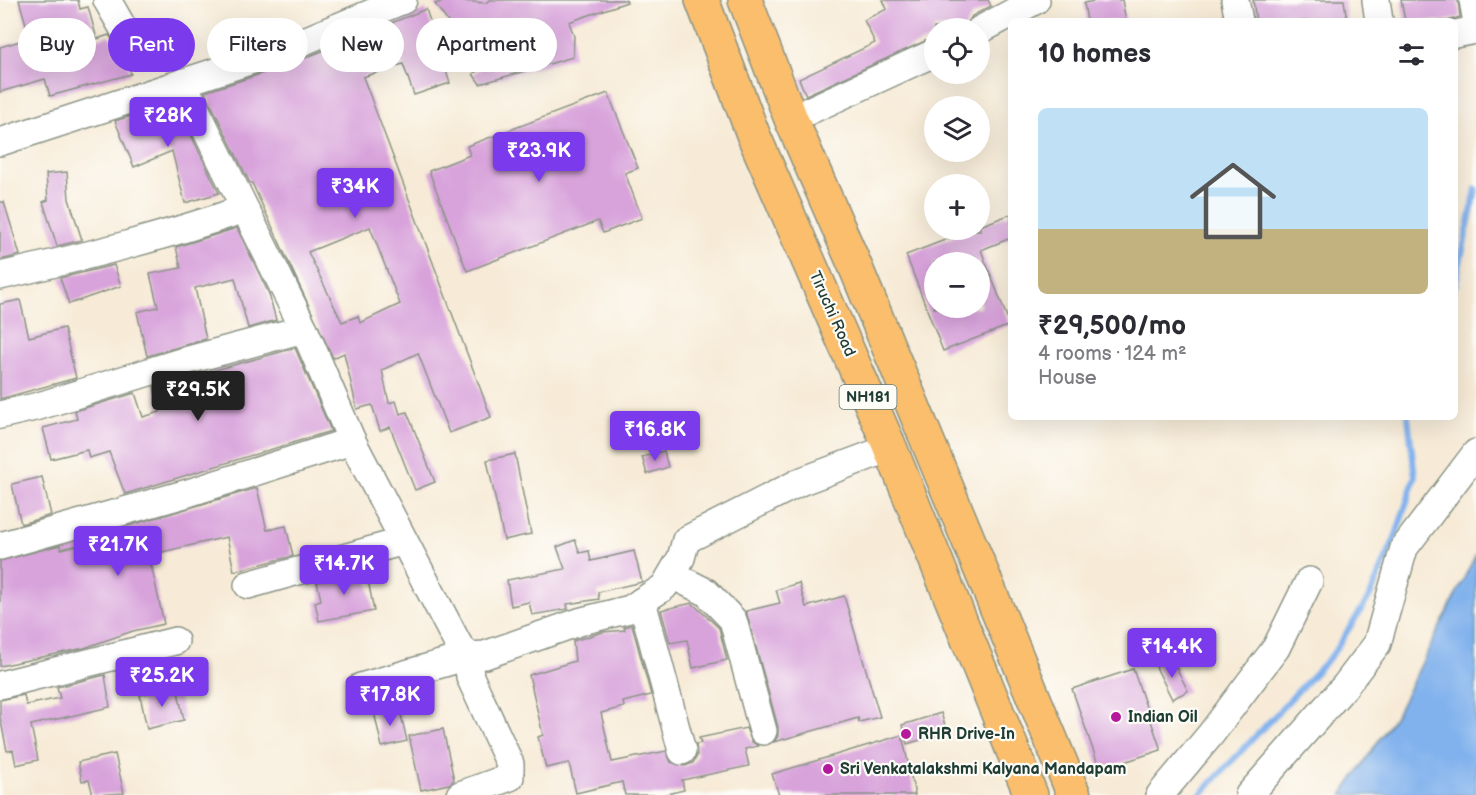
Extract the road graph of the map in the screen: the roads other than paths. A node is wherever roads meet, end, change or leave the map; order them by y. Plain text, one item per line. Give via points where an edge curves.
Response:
1 (106, 0) edge
2 (403, 0) edge
3 (702, 0) edge
4 (745, 0) edge
5 (1036, 0) edge
6 (1236, 0) edge
7 (1376, 0) edge
8 (1473, 0) edge
9 (1476, 17) edge
10 (117, 18) edge
11 (1239, 18) edge
12 (1379, 18) edge
13 (990, 25) edge
14 (1476, 30) edge
15 (1458, 33) edge
16 (924, 58) edge
17 (183, 83) junction
18 (791, 119) junction
19 (0, 142) edge
20 (244, 209) junction
21 (0, 276) edge
22 (304, 329) junction
23 (0, 415) edge
24 (352, 441) junction
25 (889, 445) junction
26 (1476, 453) edge
27 (404, 541) junction
28 (0, 546) edge
29 (672, 575) junction
30 (1309, 581) dead end
31 (248, 585) dead end
32 (642, 601) junction
33 (175, 641) dead end
34 (468, 656) junction
35 (0, 685) edge
36 (361, 687) dead end
37 (763, 731) dead end
38 (682, 751) dead end
39 (515, 786) edge
40 (460, 795) edge
41 (1031, 795) edge
42 (1074, 795) edge
43 (1160, 795) edge
44 (1249, 795) edge

1 - 10 street
2 - 17 street via 280,51
3 - 25 highway, Tiruchi Road / NH181 via 753,134
4 - 18 highway, NH181
5 - 13 street
6 - 11 street
7 - 12 street
8 - 9 street
14 - 15 street
16 - 18 street
17 - 19 street
17 - 20 street
18 - 42 highway, NH181
20 - 21 street via 108,251
20 - 22 street
22 - 23 street
22 - 24 street
24 - 27 street
24 - 28 street
25 - 29 street via 802,481 686,540
25 - 41 highway, Tiruchi Road / NH181
26 - 44 street via 1404,548 1377,644
27 - 31 street
27 - 34 street
29 - 32 street via 664,587
29 - 37 street via 706,591 733,620
30 - 43 street via 1276,648
32 - 34 street via 630,609 582,621 485,655
32 - 38 street
33 - 35 street
34 - 36 street
34 - 39 street via 470,677 510,764
39 - 40 street

